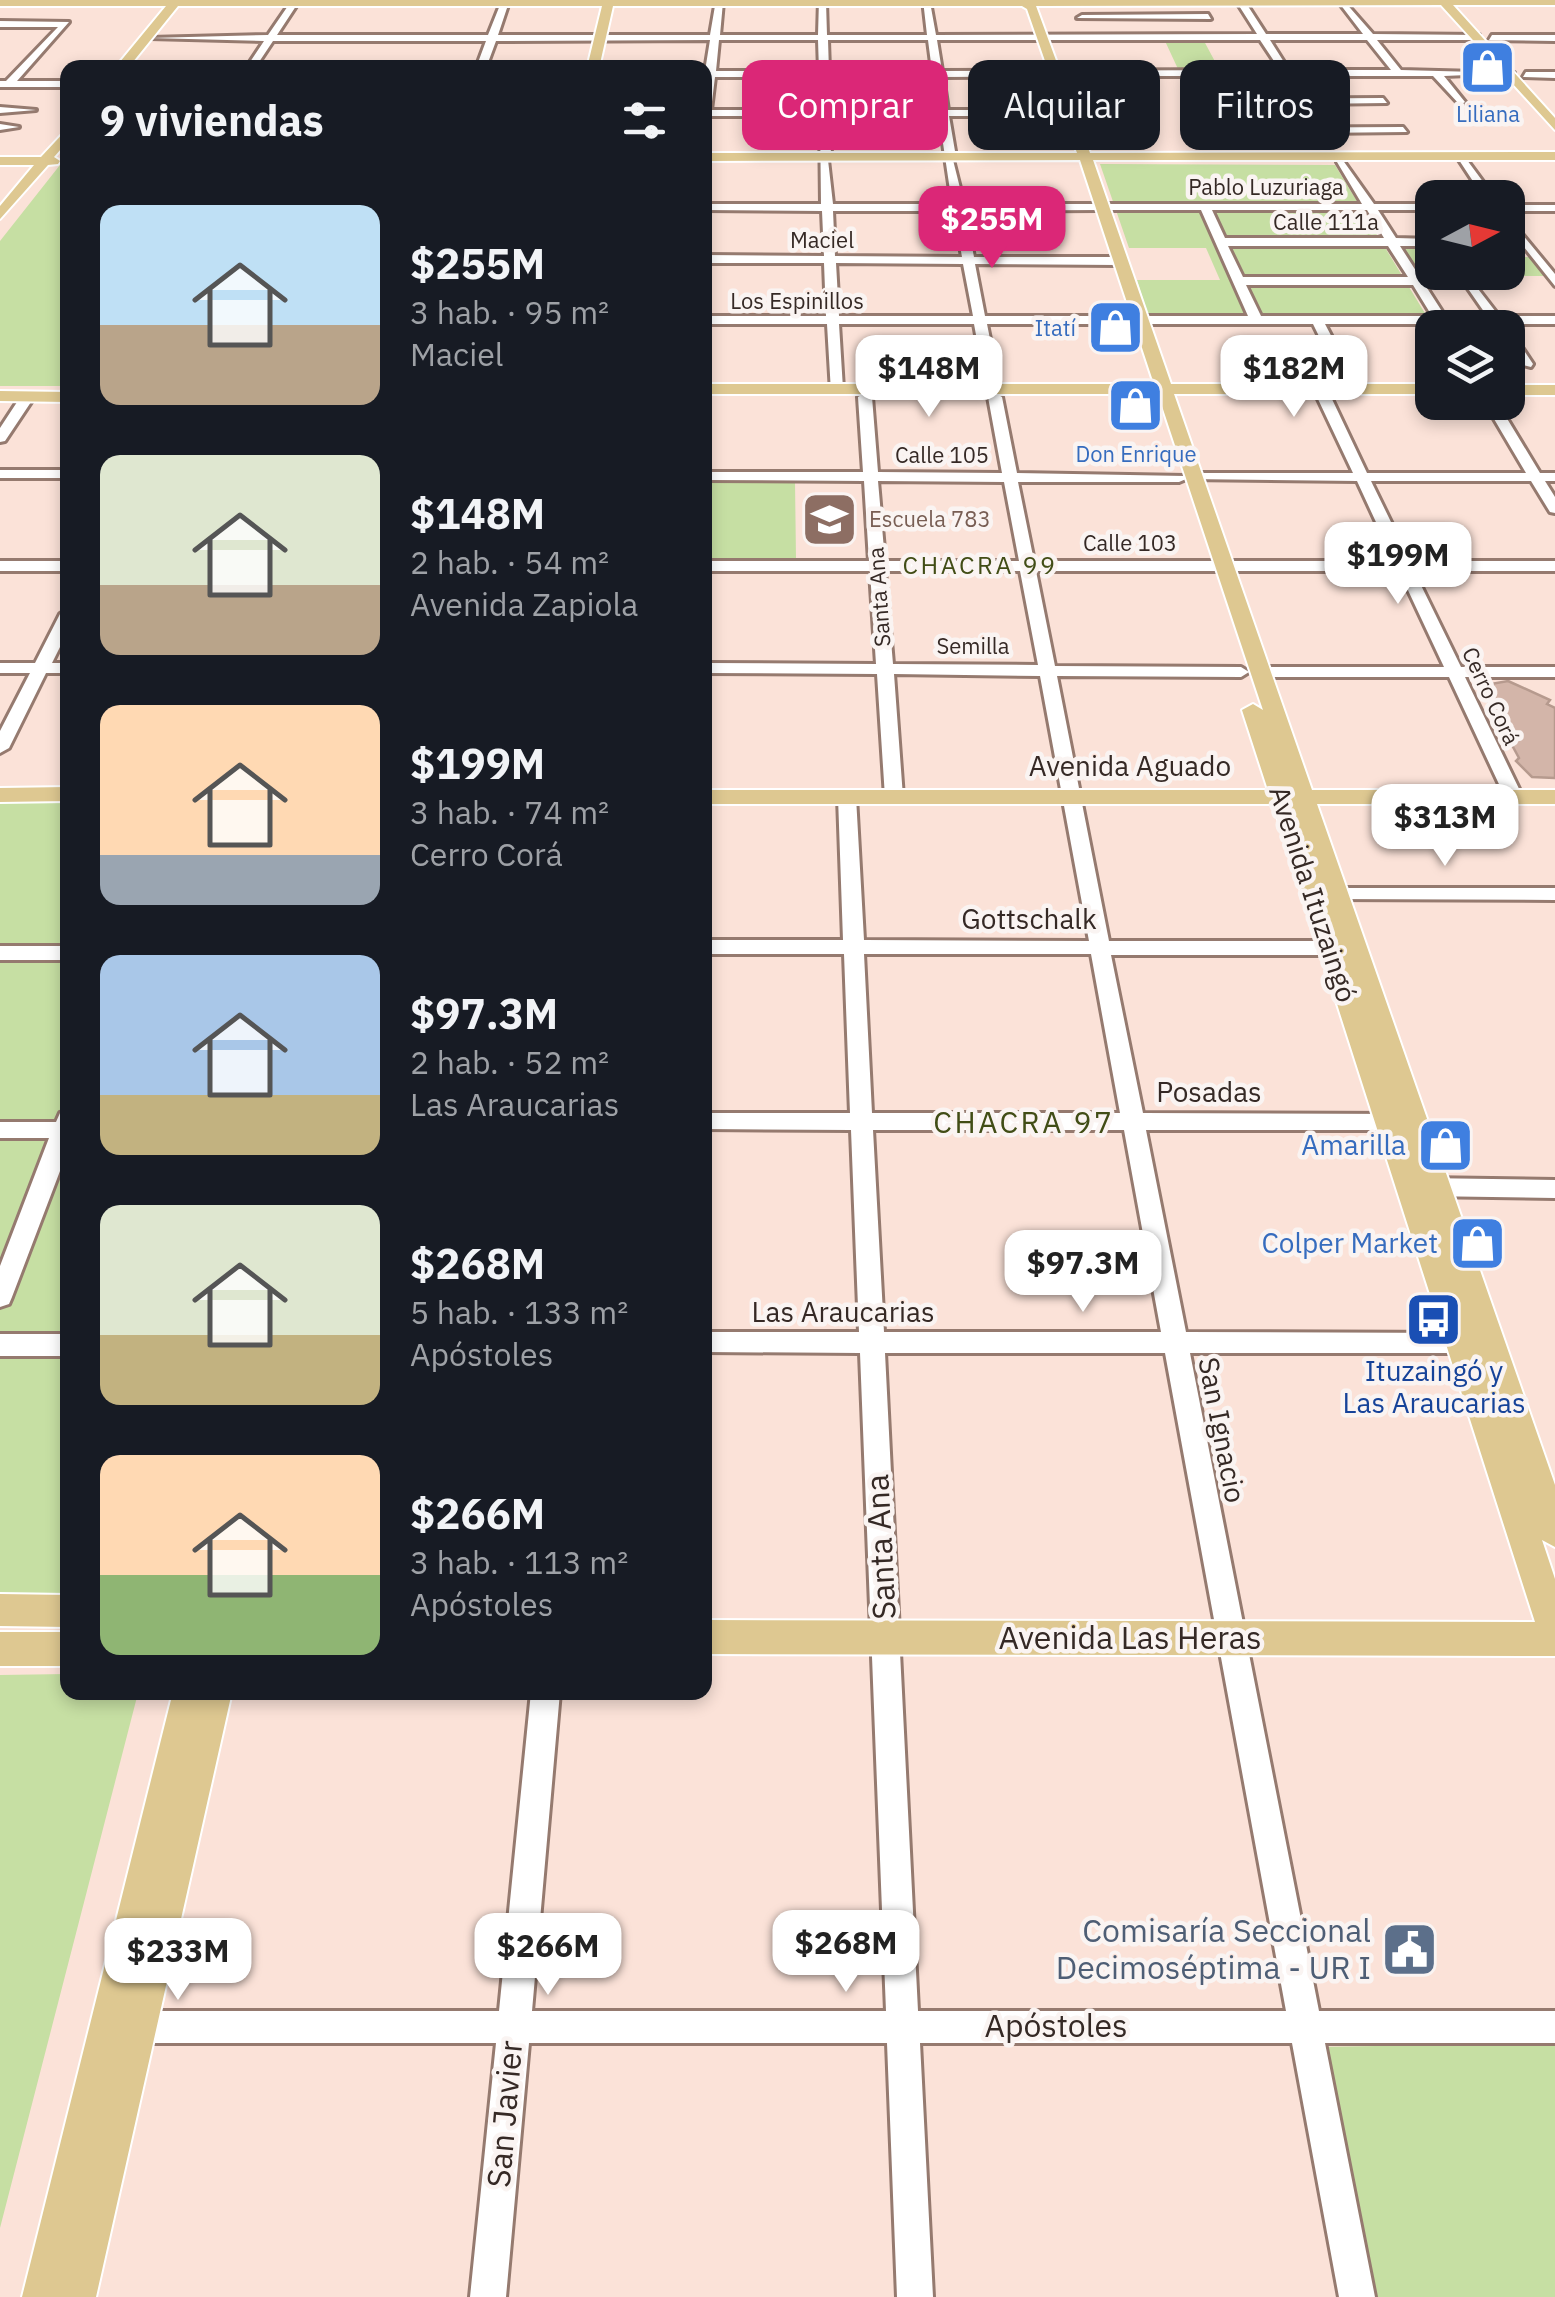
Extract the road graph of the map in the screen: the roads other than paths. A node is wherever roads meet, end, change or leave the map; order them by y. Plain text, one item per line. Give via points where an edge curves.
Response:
1 (76, 0) edge
2 (180, 1) edge
3 (295, 1) edge
4 (440, 1) edge
5 (608, 1) edge
6 (847, 1) edge
7 (907, 1) edge
8 (505, 2) edge
9 (727, 2) edge
10 (822, 2) edge
11 (926, 2) edge
12 (1029, 2) edge
13 (1136, 2) edge
14 (1249, 2) edge
15 (1451, 2) edge
16 (1344, 4) junction
17 (1555, 4) edge
18 (2, 5) edge
19 (1082, 18) dead end
20 (1143, 18) junction
21 (1208, 18) dead end
22 (0, 24) edge
23 (1042, 37) junction
24 (1153, 37) junction
25 (1263, 37) junction
26 (1370, 37) junction
27 (1476, 37) junction
28 (155, 38) junction
29 (270, 38) junction
30 (492, 38) junction
31 (600, 38) junction
32 (714, 38) junction
33 (824, 38) junction
34 (932, 38) junction
35 (1492, 38) junction
36 (1555, 38) edge
37 (1160, 52) dead end
38 (127, 60) edge
39 (138, 60) edge
40 (255, 60) edge
41 (484, 60) edge
42 (595, 60) edge
43 (710, 60) edge
44 (823, 60) edge
45 (936, 60) edge
46 (1050, 60) edge
47 (1278, 60) edge
48 (1350, 73) edge
49 (1362, 73) junction
50 (1398, 73) junction
51 (1436, 73) junction
52 (1508, 73) junction
53 (712, 74) edge
54 (742, 74) edge
55 (1526, 75) junction
56 (1555, 75) edge
57 (5, 84) edge
58 (60, 84) edge
59 (1350, 102) edge
60 (1382, 102) junction
61 (1460, 102) dead end
62 (1555, 106) edge
63 (0, 110) edge
64 (31, 110) dead end
65 (742, 114) edge
66 (712, 115) edge
67 (1555, 126) edge
68 (0, 127) edge
69 (14, 127) dead end
70 (1350, 138) edge
71 (948, 139) edge
72 (1412, 143) junction
73 (825, 150) edge
74 (1080, 150) edge
75 (1244, 150) edge
76 (1247, 156) junction
77 (58, 157) edge
78 (0, 158) edge
79 (825, 159) junction
80 (951, 159) junction
81 (1555, 159) edge
82 (712, 160) edge
83 (1083, 160) junction
84 (1342, 162) junction
85 (1463, 162) junction
86 (1476, 180) edge
87 (712, 208) edge
88 (827, 208) junction
89 (959, 208) junction
90 (1097, 208) junction
91 (1205, 208) junction
92 (1370, 208) junction
93 (1415, 208) edge
94 (1525, 208) edge
95 (1555, 208) edge
96 (0, 215) edge
97 (0, 224) edge
98 (1220, 242) junction
99 (1392, 242) junction
100 (1415, 242) edge
101 (1525, 242) edge
102 (1537, 258) junction
103 (1555, 258) edge
104 (712, 259) edge
105 (829, 260) junction
106 (969, 261) junction
107 (1115, 261) junction
108 (1415, 279) edge
109 (1238, 281) junction
110 (1415, 281) edge
111 (1555, 282) edge
112 (712, 320) edge
113 (1134, 320) junction
114 (1256, 320) junction
115 (1317, 320) junction
116 (1555, 320) edge
117 (832, 321) junction
118 (980, 322) junction
119 (1525, 322) edge
120 (1415, 323) edge
121 (712, 389) edge
122 (836, 389) junction
123 (1352, 389) junction
124 (1415, 389) edge
125 (1525, 390) edge
126 (1555, 390) edge
127 (0, 393) edge
128 (994, 393) junction
129 (1158, 393) junction
130 (54, 394) edge
131 (712, 397) edge
132 (865, 397) junction
133 (1324, 397) junction
134 (1415, 398) edge
135 (1525, 398) edge
136 (1555, 398) edge
137 (1501, 420) edge
138 (0, 438) edge
139 (0, 474) edge
140 (60, 474) edge
141 (712, 476) edge
142 (870, 477) junction
143 (1186, 477) junction
144 (1362, 477) junction
145 (1535, 477) junction
146 (1555, 477) edge
147 (1010, 478) junction
148 (1555, 510) edge
149 (0, 566) edge
150 (60, 566) edge
151 (712, 566) edge
152 (877, 566) junction
153 (1027, 566) junction
154 (1214, 566) junction
155 (1404, 566) junction
156 (1555, 566) edge
157 (60, 629) edge
158 (0, 668) edge
159 (39, 668) junction
160 (60, 668) edge
161 (712, 668) edge
162 (884, 668) junction
163 (1046, 668) junction
164 (1250, 672) junction
165 (1454, 672) junction
166 (1555, 672) edge
167 (0, 748) edge
168 (0, 792) edge
169 (60, 792) edge
170 (1070, 796) junction
171 (1291, 796) junction
172 (712, 797) edge
173 (848, 797) junction
174 (894, 797) junction
175 (1514, 797) junction
176 (1555, 797) edge
177 (1335, 894) junction
178 (1555, 894) edge
179 (1100, 946) junction
180 (712, 947) edge
181 (854, 947) junction
182 (1342, 948) junction
183 (0, 952) edge
184 (60, 953) edge
185 (712, 1121) edge
186 (862, 1121) junction
187 (1133, 1122) junction
188 (1400, 1122) junction
189 (60, 1126) edge
190 (0, 1130) edge
191 (60, 1142) edge
192 (1421, 1186) junction
193 (1555, 1189) edge
194 (0, 1297) edge
195 (712, 1342) edge
196 (872, 1342) junction
197 (1175, 1343) junction
198 (60, 1344) edge
199 (1461, 1344) junction
200 (0, 1345) edge
201 (1555, 1532) edge
202 (0, 1610) edge
203 (60, 1610) edge
204 (1555, 1630) edge
205 (712, 1637) edge
206 (1231, 1637) junction
207 (886, 1639) junction
208 (1555, 1639) edge
209 (0, 1649) edge
210 (60, 1649) edge
211 (189, 1700) edge
212 (212, 1700) edge
213 (545, 1700) edge
214 (514, 2025) junction
215 (136, 2026) junction
216 (903, 2026) junction
217 (1306, 2027) junction
218 (1555, 2028) edge
219 (44, 2297) edge
220 (74, 2297) edge
221 (488, 2297) edge
222 (915, 2297) edge
223 (1357, 2297) edge

1 - 2 main road
1 - 18 main road
2 - 3 main road
2 - 18 main road
2 - 28 main road
2 - 38 main road
3 - 4 main road
3 - 29 street
4 - 8 main road
5 - 8 main road
5 - 9 main road
5 - 31 main road
6 - 7 main road
6 - 10 main road
7 - 11 main road
8 - 30 street
9 - 10 main road
9 - 32 street
10 - 33 street
11 - 12 main road
11 - 34 street, San Ignacio
12 - 13 main road
12 - 23 main road, Avenida Ituzaingó
13 - 14 main road
13 - 20 street
14 - 15 main road
14 - 16 main road
14 - 25 street
15 - 16 main road
15 - 17 main road
15 - 27 main road
15 - 35 main road
16 - 26 street
19 - 20 street
20 - 21 street
20 - 24 street
22 - 57 street via 66,24
23 - 24 street
23 - 34 street
23 - 46 main road, Avenida Ituzaingó
24 - 25 street
24 - 37 street
25 - 26 street
25 - 47 street
26 - 27 street
26 - 50 street
27 - 52 main road
28 - 29 street
28 - 39 main road
29 - 30 street
29 - 40 street
30 - 31 street
30 - 41 street
31 - 32 street
31 - 42 main road
32 - 33 street
32 - 43 street
33 - 34 street
33 - 44 street
34 - 45 street, San Ignacio
35 - 36 street
35 - 55 main road
48 - 49 street
49 - 50 street
49 - 60 street
50 - 51 street
51 - 52 street
51 - 61 street
52 - 67 main road
53 - 54 street
55 - 56 street
55 - 62 main road
57 - 58 street
59 - 60 street
60 - 72 street
63 - 64 street
65 - 66 street
68 - 69 street
70 - 72 street
71 - 80 street, San Ignacio
72 - 76 main road
72 - 81 main road
73 - 79 street
74 - 83 main road, Avenida Ituzaingó
75 - 76 street
76 - 83 main road
77 - 78 main road
77 - 96 main road
77 - 97 main road
79 - 80 main road
79 - 82 main road
79 - 88 street
80 - 83 main road
80 - 89 street, San Ignacio
81 - 85 main road
83 - 84 main road
83 - 90 main road, Avenida Ituzaingó
84 - 85 main road
84 - 92 street
85 - 86 street
87 - 88 street, Pablo Luzuriaga
88 - 89 street, Pablo Luzuriaga
88 - 105 street
89 - 90 street, Pablo Luzuriaga
89 - 106 street, San Ignacio
90 - 91 street, Pablo Luzuriaga
90 - 107 main road, Avenida Ituzaingó
91 - 92 street, Pablo Luzuriaga
91 - 98 street
92 - 93 street, Pablo Luzuriaga
92 - 99 street
94 - 95 street
98 - 99 street, Calle 111a
98 - 109 street
99 - 100 street, Calle 111a
99 - 108 street
101 - 102 street
102 - 103 street
102 - 111 street
104 - 105 street, Maciel
105 - 106 street, Maciel
105 - 117 street
106 - 107 street, Maciel
106 - 118 street, San Ignacio
107 - 113 main road, Avenida Ituzaingó
109 - 110 street
109 - 114 street
112 - 117 street, Los Espinillos
113 - 114 street, Los Espinillos
113 - 118 street, Los Espinillos
113 - 129 main road, Avenida Ituzaingó
114 - 115 street, Los Espinillos
115 - 120 street, Los Espinillos
115 - 123 street
116 - 119 street, Los Espinillos
117 - 118 street, Los Espinillos
117 - 122 street
118 - 128 street, San Ignacio
121 - 122 main road
122 - 128 main road
123 - 124 main road
123 - 129 main road
125 - 126 main road
127 - 130 main road
128 - 129 main road
128 - 132 main road
128 - 147 street, San Ignacio
129 - 133 main road
129 - 143 main road, Avenida Ituzaingó
130 - 138 street
131 - 132 main road
132 - 142 street, Santa Ana
133 - 134 main road
133 - 144 street, Cerro Corá
135 - 136 main road
137 - 145 street
139 - 140 street
141 - 142 street, Calle 105
142 - 147 street, Calle 105
142 - 152 street, Santa Ana
143 - 144 street, Calle 105
143 - 147 street, Calle 105
143 - 154 main road, Avenida Ituzaingó
144 - 145 street, Calle 105
144 - 155 street, Cerro Corá
145 - 146 street, Calle 105
145 - 148 street
147 - 153 street, San Ignacio
149 - 150 street
151 - 152 street, Calle 103
152 - 153 street, Calle 103
152 - 162 street, Santa Ana
153 - 154 street, Calle 103
153 - 163 street, San Ignacio
154 - 155 street, Calle 103
154 - 164 main road, Avenida Ituzaingó
155 - 156 street, Calle 103
155 - 165 street, Cerro Corá
157 - 159 street
158 - 159 street
159 - 160 street
159 - 167 street
161 - 162 street, Semilla
162 - 163 street, Semilla
162 - 174 street, Santa Ana
163 - 164 street, Semilla
163 - 170 street, San Ignacio
164 - 165 street, Semilla
164 - 171 main road, Avenida Ituzaingó
165 - 166 street, Semilla
165 - 175 street, Cerro Corá
168 - 169 main road
170 - 171 main road, Avenida Aguado
170 - 174 main road, Avenida Aguado
170 - 179 street, San Ignacio
171 - 175 main road, Avenida Aguado
171 - 177 main road, Avenida Ituzaingó
171 - 182 main road, Avenida Ituzaingó
172 - 173 main road, Avenida Aguado
173 - 174 main road, Avenida Aguado
173 - 181 street, Santa Ana
175 - 176 main road, Avenida Aguado
177 - 178 street
177 - 182 main road, Avenida Ituzaingó
179 - 181 street, Gottschalk
179 - 182 street, Gottschalk
179 - 187 street, San Ignacio
180 - 181 street, Gottschalk
181 - 186 street, Santa Ana
182 - 188 main road, Avenida Ituzaingó
183 - 184 street
185 - 186 street, Posadas
186 - 187 street, Posadas
186 - 196 street, Santa Ana
187 - 188 street, Posadas
187 - 197 street, San Ignacio
188 - 192 main road, Avenida Ituzaingó
189 - 190 street
191 - 194 street
192 - 193 street
192 - 199 main road, Avenida Ituzaingó
192 - 201 main road, Avenida Ituzaingó
195 - 196 street, Las Araucarias
196 - 197 street, Las Araucarias
196 - 207 street, Santa Ana
197 - 199 street, Las Araucarias
197 - 206 street, San Ignacio
198 - 200 street
199 - 204 main road, Avenida Ituzaingó
202 - 203 main road
205 - 207 main road, Avenida Las Heras
206 - 207 main road, Avenida Las Heras
206 - 208 main road, Avenida Las Heras
206 - 217 street, San Ignacio
207 - 216 street, Santa Ana
209 - 210 main road
211 - 219 main road
212 - 215 main road
213 - 214 street, San Javier
214 - 215 street, Apóstoles
214 - 216 street, Apóstoles
214 - 221 street, San Javier
215 - 220 main road
216 - 217 street, Apóstoles
216 - 222 street, Santa Ana
217 - 218 street, Apóstoles
217 - 223 street, San Ignacio

